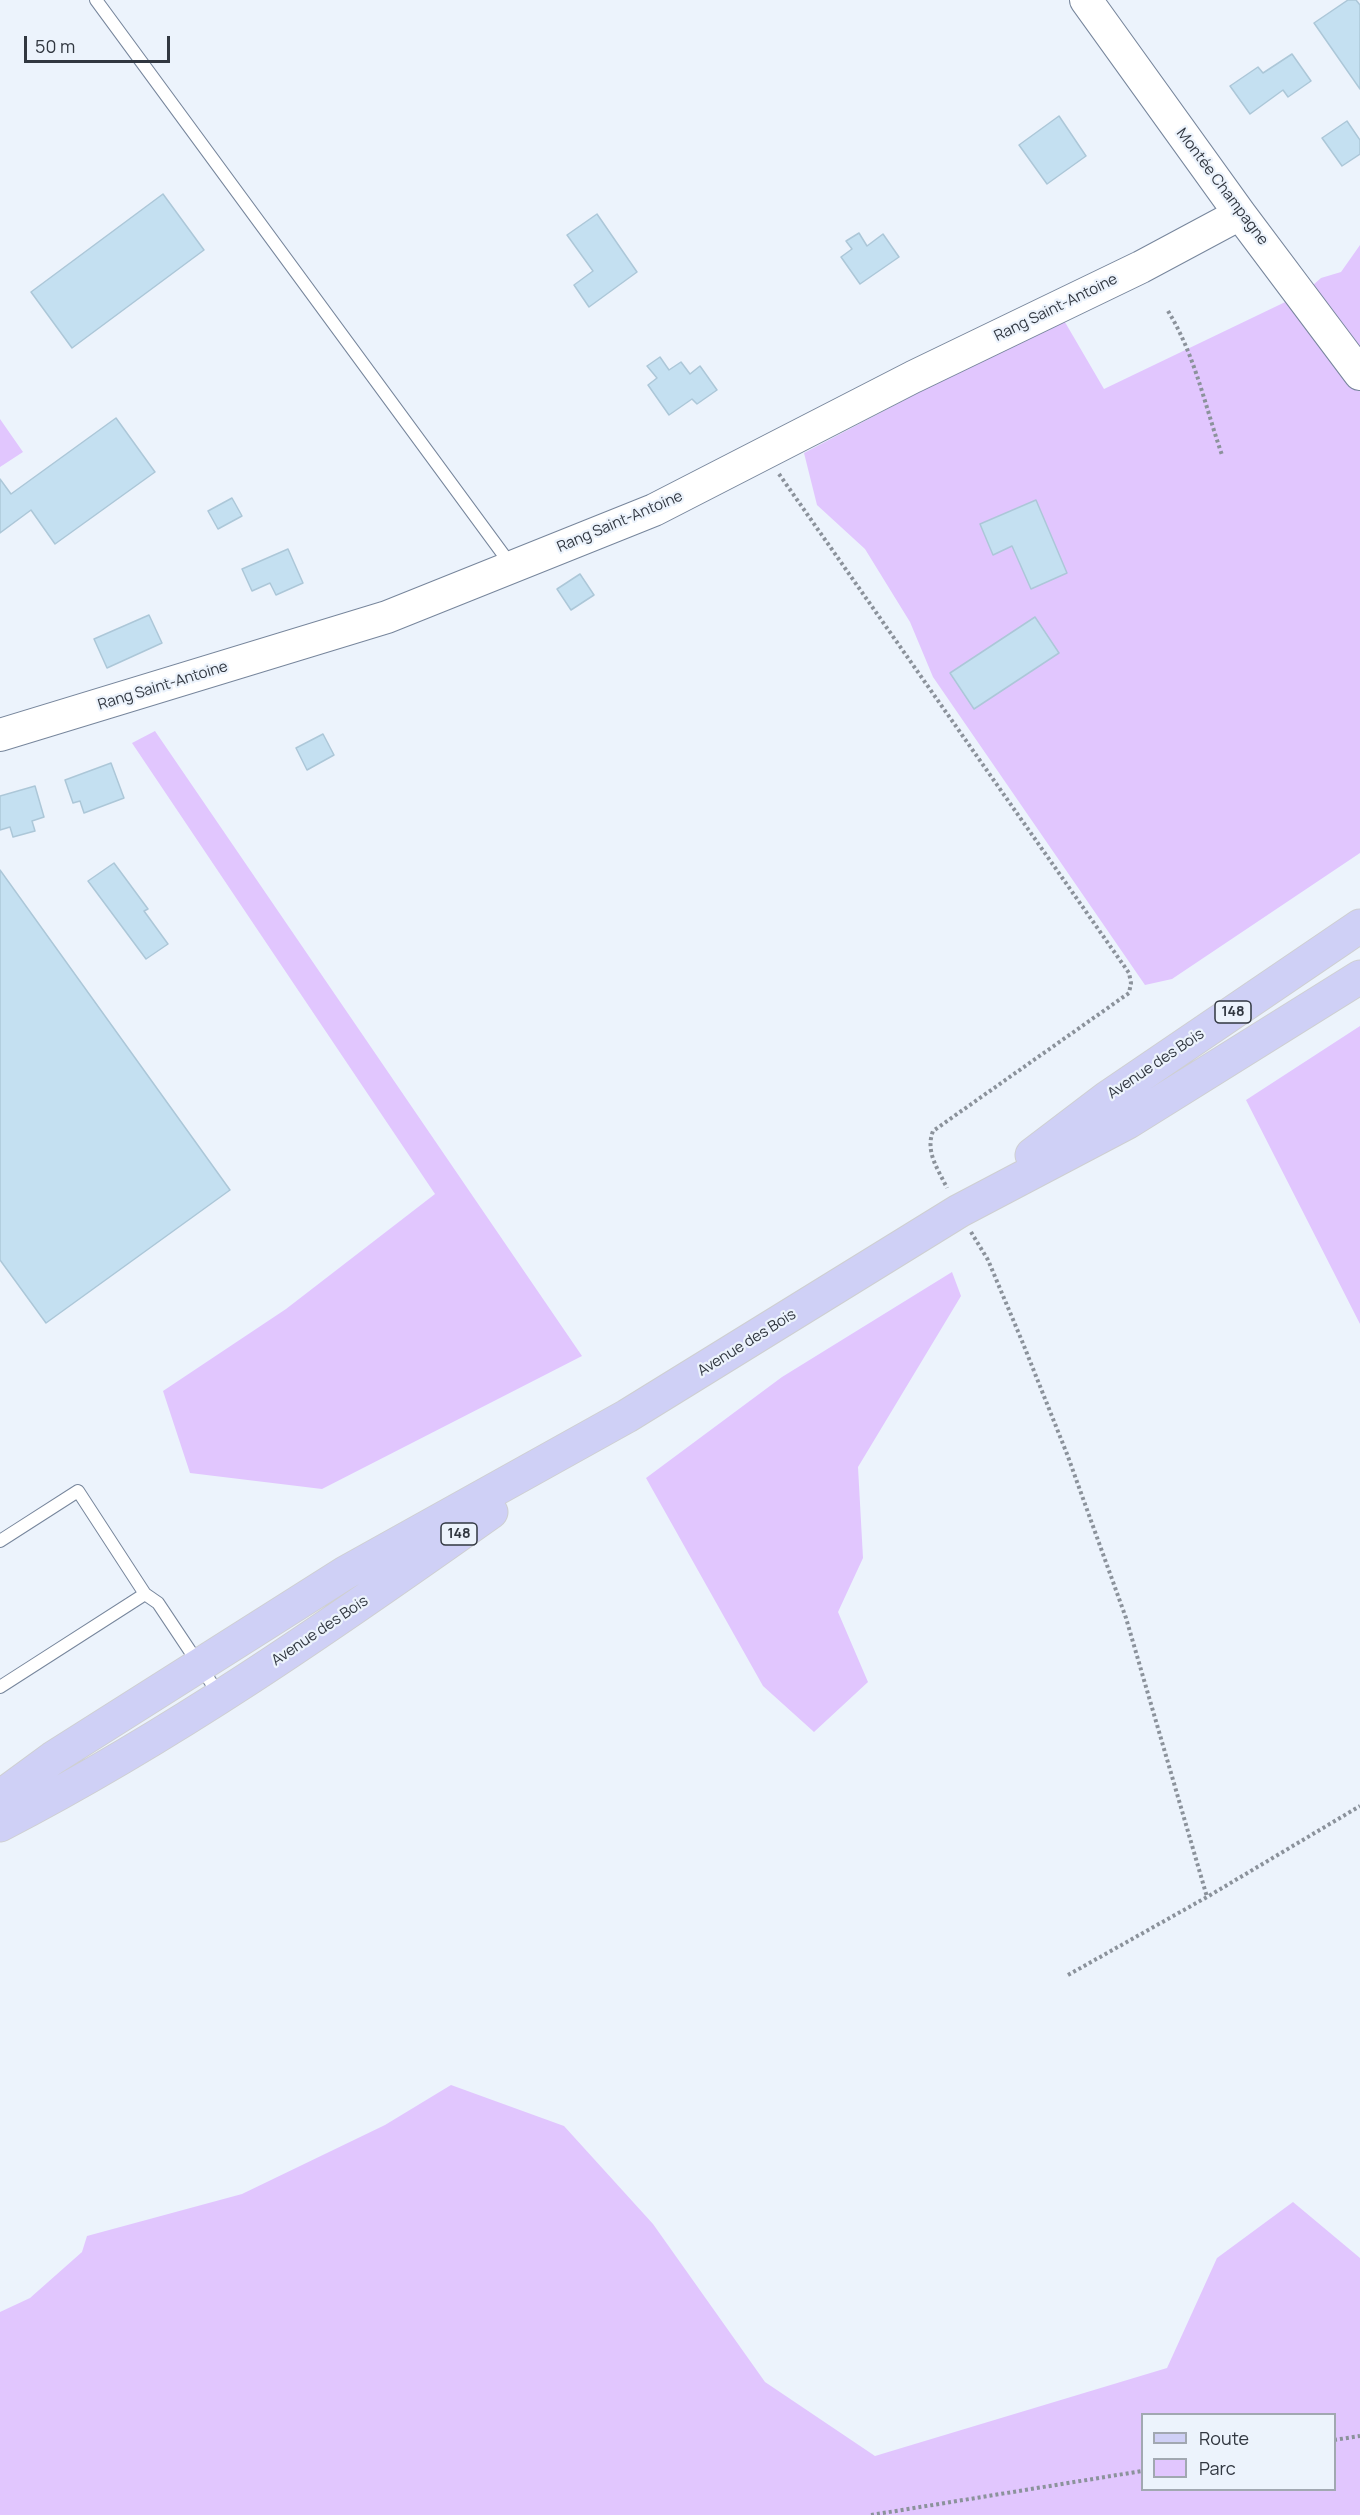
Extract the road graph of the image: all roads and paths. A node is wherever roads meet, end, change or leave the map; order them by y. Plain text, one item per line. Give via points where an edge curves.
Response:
1 (96, 0) edge
2 (1086, 0) edge
3 (1240, 214) junction
4 (1168, 311) dead end
5 (1360, 374) edge
6 (765, 453) junction
7 (1222, 455) dead end
8 (512, 567) junction
9 (0, 735) edge
10 (1360, 926) edge
11 (1360, 977) edge
12 (959, 1211) junction
13 (627, 1416) junction
14 (0, 1541) edge
15 (145, 1594) junction
16 (200, 1665) junction
17 (0, 1687) edge
18 (220, 1696) junction
19 (0, 1797) edge
20 (1360, 1806) edge
21 (0, 1825) edge
22 (1207, 1897) junction
23 (1068, 1975) dead end
24 (1360, 2436) edge
25 (1336, 2440) edge
26 (1141, 2471) edge
27 (872, 2515) edge

1 - 8 lane
2 - 3 street, Montée Champagne
3 - 5 street, Montée Champagne
3 - 6 street, Rang Saint-Antoine
4 - 7 path via 1184,336
6 - 8 street, Rang Saint-Antoine via 654,510
6 - 12 path via 1129,972 1129,993 933,1131 929,1142 931,1154
8 - 9 street, Rang Saint-Antoine via 387,617
10 - 12 main road, Avenue des Bois / 148 via 1107,1098
11 - 12 main road, Avenue des Bois / 148 via 1128,1122
12 - 13 main road, Avenue des Bois / 148
12 - 22 path via 988,1260 1067,1454 1126,1618
13 - 16 main road, Avenue des Bois / 148 via 345,1573
13 - 18 main road, Avenue des Bois / 148 via 363,1603
14 - 15 lane via 78,1491
15 - 16 lane via 158,1603
15 - 17 lane
16 - 18 lane
16 - 19 main road, Avenue des Bois / 148 via 53,1758
18 - 21 main road, Avenue des Bois / 148 via 70,1789
20 - 22 path
22 - 23 path
24 - 25 path
26 - 27 path

